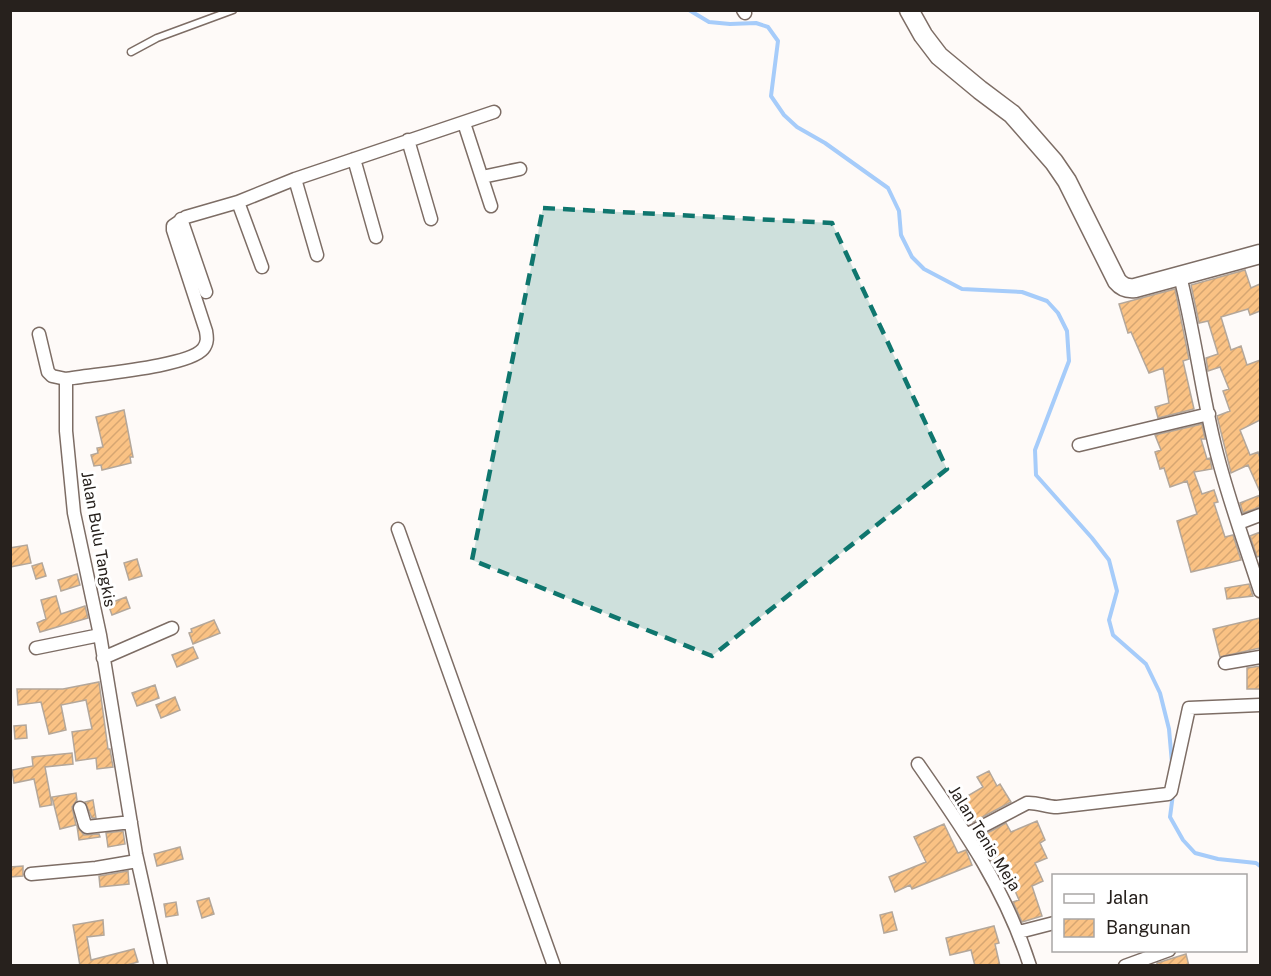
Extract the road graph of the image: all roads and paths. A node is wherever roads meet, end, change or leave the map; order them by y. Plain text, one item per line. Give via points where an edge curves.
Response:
1 (233, 10) edge
2 (909, 10) edge
3 (131, 52) dead end
4 (494, 112) dead end
5 (464, 123) junction
6 (408, 140) junction
7 (354, 159) junction
8 (520, 168) dead end
9 (482, 177) junction
10 (296, 179) junction
11 (238, 202) junction
12 (491, 206) dead end
13 (181, 219) junction
14 (431, 219) dead end
15 (376, 237) dead end
16 (1260, 254) edge
17 (317, 255) dead end
18 (262, 267) dead end
19 (1180, 276) junction
20 (206, 292) dead end
21 (39, 334) dead end
22 (66, 379) junction
23 (1209, 414) junction
24 (1079, 445) dead end
25 (1260, 515) edge
26 (1239, 523) junction
27 (398, 529) dead end
28 (1260, 591) edge
29 (172, 628) dead end
30 (100, 635) junction
31 (36, 648) dead end
32 (1260, 657) edge
33 (103, 658) junction
34 (1225, 663) dead end
35 (1260, 705) edge
36 (918, 764) dead end
37 (81, 808) dead end
38 (131, 822) junction
39 (966, 835) junction
40 (138, 861) junction
41 (31, 874) dead end
42 (1052, 923) edge
43 (1019, 932) junction
44 (1166, 952) edge
45 (161, 966) edge
46 (554, 966) edge
47 (1030, 966) edge
48 (1125, 966) edge

1 - 3 lane via 157,38
2 - 19 street via 939,56 1012,114 1054,162 1119,283 1130,288
4 - 5 street
5 - 6 street
5 - 9 street
6 - 7 street
6 - 14 street
7 - 10 street
7 - 15 street
8 - 9 street
9 - 12 street
10 - 11 street
10 - 17 street
11 - 13 street
11 - 18 street
13 - 20 street
13 - 22 street via 173,230 206,331 203,349 173,363
16 - 19 street
19 - 23 street
21 - 22 street via 48,372
22 - 30 street, Jalan Bulu Tangkis via 66,431 74,513
23 - 24 street
23 - 26 street via 1224,481
25 - 26 street
26 - 28 street
27 - 46 street
29 - 33 street
30 - 31 street
30 - 33 street, Jalan Bulu Tangkis
32 - 34 street
33 - 38 street, Jalan Bulu Tangkis
35 - 39 street via 1187,709 1171,791 1165,795 1057,807 1027,803
36 - 39 street, Jalan Tenis Meja
37 - 38 street via 87,827
38 - 40 street, Jalan Bulu Tangkis
39 - 43 street, Jalan Tenis Meja via 996,883
40 - 41 street
40 - 45 street, Jalan Bulu Tangkis
42 - 43 street
43 - 47 street, Jalan Tenis Meja
44 - 48 street

